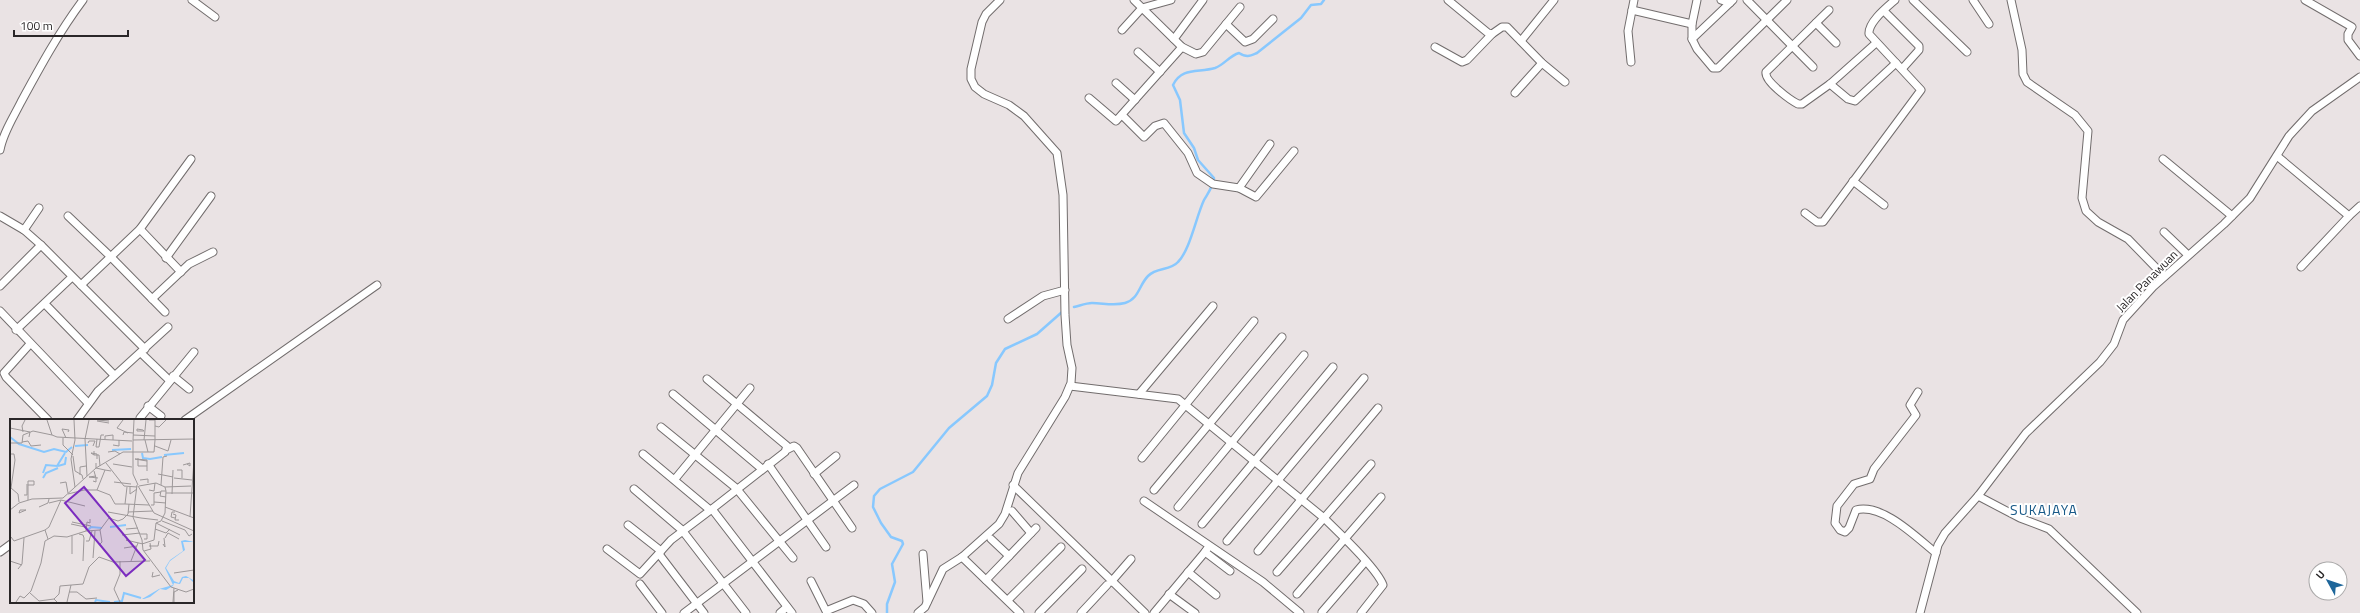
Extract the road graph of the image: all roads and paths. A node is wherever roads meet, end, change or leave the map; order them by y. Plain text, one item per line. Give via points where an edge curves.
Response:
1 (82, 0) edge
2 (192, 0) edge
3 (1000, 0) edge
4 (1134, 0) edge
5 (1171, 0) edge
6 (1203, 0) edge
7 (1448, 0) edge
8 (1554, 0) edge
9 (1634, 0) edge
10 (1697, 0) edge
11 (1721, 0) edge
12 (1747, 0) edge
13 (1786, 0) edge
14 (1913, 0) edge
15 (1973, 0) edge
16 (2012, 0) edge
17 (2305, 0) edge
18 (1731, 1) edge
19 (1892, 1) edge
20 (1240, 7) dead end
21 (1142, 8) junction
22 (1632, 10) junction
23 (1829, 10) dead end
24 (1884, 11) junction
25 (215, 17) dead end
26 (1273, 19) dead end
27 (1767, 19) junction
28 (1816, 23) junction
29 (1226, 24) junction
30 (1692, 24) junction
31 (1989, 24) dead end
32 (1122, 30) dead end
33 (1492, 34) junction
34 (1174, 39) junction
35 (1692, 39) junction
36 (1521, 41) junction
37 (1876, 42) junction
38 (1836, 44) dead end
39 (1793, 45) junction
40 (1182, 47) junction
41 (1435, 47) dead end
42 (1138, 52) dead end
43 (1967, 52) dead end
44 (2360, 56) edge
45 (1631, 62) dead end
46 (1542, 63) junction
47 (1899, 66) junction
48 (1813, 68) dead end
49 (1160, 72) junction
50 (2360, 77) edge
51 (1565, 82) dead end
52 (1116, 83) dead end
53 (1830, 84) junction
54 (1515, 94) dead end
55 (1089, 98) dead end
56 (1135, 100) junction
57 (1122, 115) junction
58 (1270, 144) dead end
59 (0, 150) edge
60 (1294, 151) dead end
61 (2277, 156) junction
62 (191, 159) dead end
63 (2163, 159) dead end
64 (1853, 181) junction
65 (1239, 188) junction
66 (211, 196) dead end
67 (1884, 205) dead end
68 (2360, 206) edge
69 (38, 208) dead end
70 (1805, 213) dead end
71 (0, 216) edge
72 (68, 216) dead end
73 (2232, 216) junction
74 (2350, 216) junction
75 (140, 229) junction
76 (24, 230) junction
77 (2164, 232) dead end
78 (41, 245) junction
79 (212, 252) dead end
80 (2188, 255) junction
81 (110, 256) junction
82 (166, 258) junction
83 (2301, 267) dead end
84 (181, 272) junction
85 (2164, 276) junction
86 (72, 277) junction
87 (81, 285) junction
88 (377, 285) dead end
89 (0, 286) edge
90 (1065, 290) junction
91 (152, 299) junction
92 (45, 304) junction
93 (1213, 306) dead end
94 (0, 311) edge
95 (164, 312) dead end
96 (1008, 319) dead end
97 (1254, 321) dead end
98 (168, 327) dead end
99 (16, 330) junction
100 (1282, 337) dead end
101 (30, 344) junction
102 (143, 351) junction
103 (194, 352) dead end
104 (1304, 355) dead end
105 (1333, 367) dead end
106 (114, 375) junction
107 (171, 378) junction
108 (1364, 378) dead end
109 (707, 379) dead end
110 (1070, 386) junction
111 (750, 388) dead end
112 (190, 389) dead end
113 (1918, 392) dead end
114 (673, 394) dead end
115 (1139, 394) junction
116 (88, 403) junction
117 (737, 404) junction
118 (1185, 404) junction
119 (148, 406) junction
120 (1378, 408) dead end
121 (161, 416) dead end
122 (140, 418) dead end
123 (47, 419) edge
124 (78, 419) edge
125 (186, 419) edge
126 (1209, 423) junction
127 (661, 427) dead end
128 (716, 429) junction
129 (1232, 443) junction
130 (788, 449) junction
131 (643, 454) dead end
132 (695, 455) junction
133 (836, 456) dead end
134 (1142, 458) dead end
135 (1255, 462) junction
136 (1371, 464) dead end
137 (765, 466) junction
138 (814, 474) junction
139 (675, 479) junction
140 (1277, 481) junction
141 (854, 485) dead end
142 (1013, 485) junction
143 (736, 488) junction
144 (634, 489) dead end
145 (1154, 490) dead end
146 (1978, 496) junction
147 (1381, 497) dead end
148 (1300, 500) junction
149 (832, 501) junction
150 (1144, 501) dead end
151 (1178, 507) dead end
152 (711, 509) junction
153 (1012, 511) dead end
154 (1324, 518) junction
155 (806, 521) junction
156 (1202, 524) dead end
157 (628, 525) dead end
158 (852, 528) dead end
159 (682, 530) junction
160 (991, 539) dead end
161 (1346, 539) junction
162 (1227, 541) dead end
163 (779, 542) junction
164 (10, 545) edge
165 (826, 547) dead end
166 (1061, 547) dead end
167 (607, 549) dead end
168 (1207, 549) junction
169 (1258, 551) dead end
170 (0, 552) edge
171 (660, 553) junction
172 (1936, 553) junction
173 (923, 554) dead end
174 (1010, 556) junction
175 (962, 557) junction
176 (793, 558) dead end
177 (1131, 559) dead end
178 (752, 562) junction
179 (1365, 562) junction
180 (1082, 569) dead end
181 (1230, 570) dead end
182 (1188, 572) junction
183 (1277, 572) dead end
184 (986, 580) junction
185 (811, 581) dead end
186 (723, 582) junction
187 (1109, 583) junction
188 (640, 584) dead end
189 (1169, 594) junction
190 (1298, 594) dead end
191 (1216, 595) dead end
192 (1008, 600) junction
193 (927, 603) junction
194 (696, 604) junction
195 (790, 610) edge
196 (1322, 612) edge
197 (662, 613) edge
198 (684, 613) edge
199 (704, 613) edge
200 (746, 613) edge
201 (780, 613) edge
202 (872, 613) edge
203 (918, 613) edge
204 (1020, 613) edge
205 (1039, 613) edge
206 (1081, 613) edge
207 (1145, 613) edge
208 (1154, 613) edge
209 (1195, 613) edge
210 (1300, 613) edge
211 (1361, 613) edge
212 (1920, 613) edge
213 (2137, 613) edge

1 - 59 street via 58,35 32,82 2,141
2 - 25 street
3 - 90 street via 982,22 971,79 975,87 984,94 1010,105 1024,116 1057,153 1064,195
4 - 21 street
5 - 21 street
6 - 34 street
7 - 33 street
8 - 36 street
9 - 22 street
10 - 30 street
11 - 18 street
12 - 27 street
13 - 27 street
14 - 43 street
15 - 31 street
16 - 85 street via 2022,50 2023,74 2027,82 2075,115 2088,131 2082,198 2086,211 2098,222 2128,239
17 - 44 street via 2352,27 2348,40
18 - 35 street
19 - 24 street
20 - 29 street
21 - 32 street
21 - 34 street
22 - 30 street
22 - 45 street via 1628,31
23 - 28 street
24 - 37 street via 1869,28 1869,34
24 - 47 street via 1919,46 1919,50
26 - 29 street via 1253,39 1245,42
27 - 35 street via 1716,69 1696,48
27 - 39 street
28 - 38 street
28 - 39 street
29 - 40 street via 1200,54
30 - 35 street
33 - 36 street via 1504,26
33 - 41 street via 1462,62
34 - 40 street
36 - 46 street
37 - 47 street
37 - 53 street
39 - 48 street
39 - 53 street via 1766,72 1768,80 1798,104
40 - 49 street
42 - 49 street
46 - 51 street
46 - 54 street
47 - 53 street via 1855,101 1848,99
47 - 64 street via 1921,90
49 - 56 street
50 - 61 street, Jalan Panawuan via 2312,111 2289,136
52 - 56 street
55 - 57 street via 1116,121
56 - 57 street
57 - 65 street via 1144,137 1155,126 1164,122 1188,153 1197,172 1214,184
58 - 65 street
60 - 65 street via 1256,197
61 - 73 street, Jalan Panawuan via 2250,198
61 - 74 street
62 - 75 street
63 - 73 street
64 - 67 street
64 - 70 street via 1823,222 1817,222
66 - 82 street
68 - 74 street
69 - 76 street
71 - 76 street
72 - 81 street
73 - 80 street, Jalan Panawuan
74 - 83 street
75 - 81 street
75 - 82 street
76 - 78 street
77 - 80 street
78 - 86 street
78 - 89 street
79 - 84 street via 199,258
80 - 85 street, Jalan Panawuan
81 - 87 street
81 - 91 street
82 - 84 street
84 - 91 street
85 - 146 street, Jalan Panawuan via 2123,320 2114,344 2100,362 2026,433
86 - 87 street
86 - 92 street
87 - 102 street
88 - 125 street
90 - 96 street via 1043,296
90 - 110 street via 1067,345 1072,368
91 - 95 street
92 - 99 street
92 - 106 street
93 - 115 street
94 - 99 street
97 - 118 street
98 - 102 street
99 - 101 street
100 - 126 street
101 - 116 street
101 - 123 street via 4,373
102 - 106 street
102 - 107 street
103 - 107 street
104 - 129 street
105 - 135 street
106 - 116 street
107 - 112 street
107 - 119 street
108 - 140 street
109 - 117 street
110 - 115 street
110 - 142 street via 1018,472
111 - 117 street
113 - 172 street via 1910,405 1916,415 1873,470 1871,478 1856,482 1839,504 1835,523 1845,532 1856,510 1874,512 1897,521
114 - 128 street
115 - 118 street via 1178,399
116 - 124 street
117 - 128 street
117 - 130 street via 784,442
118 - 126 street
118 - 134 street
119 - 121 street
119 - 122 street
120 - 148 street
126 - 129 street
126 - 145 street
127 - 132 street
128 - 132 street
128 - 137 street
129 - 135 street
129 - 151 street
130 - 137 street
130 - 138 street via 794,446 797,448
131 - 139 street
132 - 139 street
132 - 143 street
133 - 138 street
135 - 140 street
135 - 156 street
136 - 154 street
137 - 143 street
137 - 155 street
138 - 149 street
139 - 152 street
140 - 148 street
140 - 162 street
141 - 149 street
142 - 175 street via 1005,514 999,524
142 - 187 street
143 - 152 street
143 - 163 street
144 - 159 street
146 - 172 street, Jalan Panawuan via 1945,533
146 - 213 street via 2020,518 2049,529
147 - 161 street
148 - 154 street
148 - 169 street
149 - 155 street
149 - 158 street
150 - 168 street
152 - 159 street
152 - 178 street
153 - 174 street via 1034,530
154 - 161 street
154 - 183 street
155 - 163 street
155 - 165 street
157 - 171 street
159 - 171 street
159 - 186 street
160 - 174 street
161 - 179 street
161 - 190 street
163 - 176 street
163 - 178 street
164 - 170 street
166 - 192 street
167 - 171 street via 639,574
168 - 181 street
168 - 182 street
168 - 210 street via 1263,582
171 - 194 street
172 - 212 street, Jalan Panawuan
173 - 193 street
174 - 184 street
175 - 184 street
175 - 193 street via 943,569
177 - 187 street
178 - 186 street
178 - 195 street
179 - 196 street
179 - 211 street via 1380,577 1383,585
180 - 205 street
182 - 189 street
182 - 191 street
184 - 192 street
185 - 202 street via 826,611 853,600 864,604
186 - 194 street
186 - 200 street
187 - 206 street
187 - 207 street
188 - 197 street
189 - 208 street
189 - 209 street
192 - 204 street
193 - 203 street
194 - 198 street
194 - 199 street
195 - 201 street

